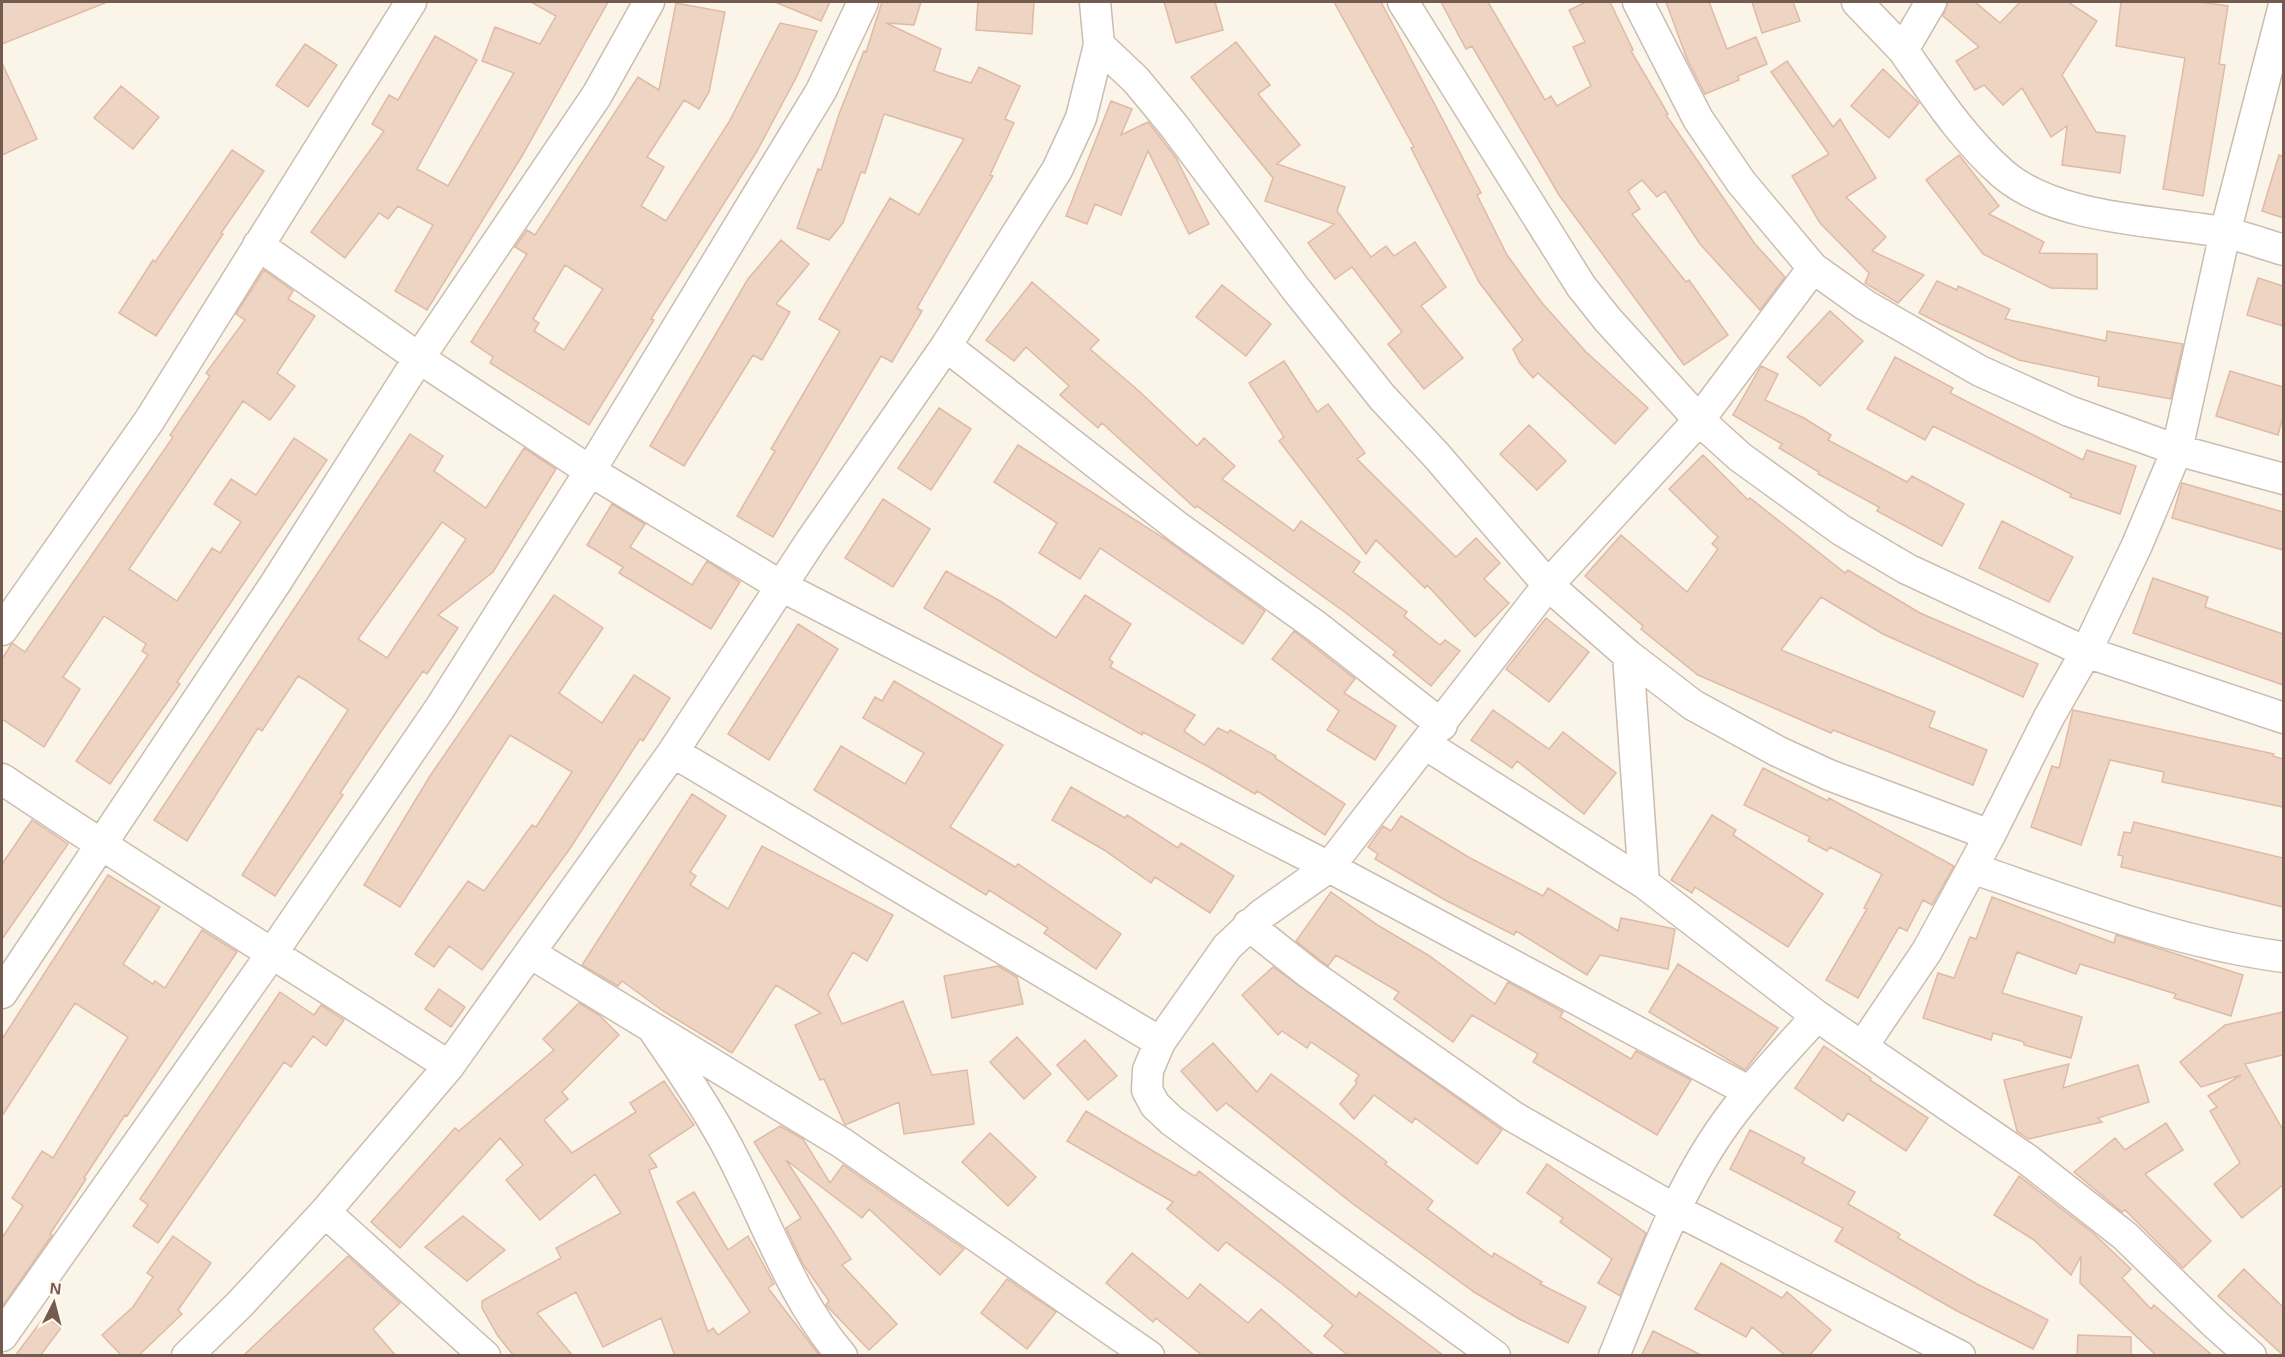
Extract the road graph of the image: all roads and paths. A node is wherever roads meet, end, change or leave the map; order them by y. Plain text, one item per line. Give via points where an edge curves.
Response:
1 (411, 2) edge
2 (649, 2) edge
3 (863, 2) edge
4 (1095, 2) edge
5 (1403, 2) edge
6 (1638, 2) edge
7 (1857, 2) edge
8 (1931, 2) edge
9 (2282, 12) edge
10 (1099, 45) junction
11 (1903, 50) junction
12 (2225, 233) junction
13 (258, 245) junction
14 (2283, 250) edge
15 (1813, 268) junction
16 (946, 346) junction
17 (419, 358) junction
18 (1699, 420) junction
19 (2177, 450) junction
20 (590, 471) junction
21 (2283, 479) edge
22 (1548, 585) junction
23 (781, 586) junction
24 (2, 630) edge
25 (2086, 652) junction
26 (1628, 655) junction
27 (2283, 718) edge
28 (1433, 734) junction
29 (673, 752) junction
30 (2, 779) edge
31 (1990, 835) junction
32 (99, 844) junction
33 (1329, 867) junction
34 (1972, 868) junction
35 (1644, 883) junction
36 (1248, 925) junction
37 (273, 952) junction
38 (531, 953) junction
39 (2283, 957) edge
40 (2, 993) edge
41 (1817, 1016) junction
42 (650, 1024) junction
43 (1160, 1042) junction
44 (1862, 1047) junction
45 (449, 1066) junction
46 (1750, 1092) junction
47 (1676, 1210) junction
48 (325, 1212) junction
49 (2, 1336) edge
50 (187, 1356) edge
51 (485, 1356) edge
52 (842, 1356) edge
53 (1149, 1356) edge
54 (1495, 1356) edge
55 (1614, 1356) edge
56 (1960, 1356) edge
57 (2251, 1356) edge

1 - 13 street
2 - 17 street via 597,94
3 - 20 street via 821,91
4 - 10 street
5 - 18 street via 1581,286
6 - 15 street via 1698,119 1741,182
7 - 11 street
8 - 11 street
9 - 12 street
10 - 16 street via 1081,118 1057,170
10 - 22 street via 1136,80 1174,126 1294,288 1382,397
11 - 12 street via 1968,141 2005,176 2044,199 2102,213
12 - 14 street
12 - 19 street
13 - 17 street
13 - 24 street via 149,422
15 - 18 street
15 - 19 street via 1865,305 1980,371 2069,411
16 - 23 street
16 - 28 street via 1179,528 1316,626
17 - 20 street
17 - 32 street via 275,584
18 - 22 street
18 - 25 street via 1740,457 1841,530 1907,569
19 - 21 street
19 - 25 street
20 - 23 street
20 - 37 street via 440,708
22 - 26 street
22 - 28 street
23 - 29 street
23 - 33 street
25 - 27 street
25 - 31 street
26 - 31 street via 1693,705 1777,751 1829,776
26 - 35 street
28 - 33 street
28 - 35 street
29 - 38 street
29 - 43 street
30 - 32 street
31 - 34 street
32 - 37 street
32 - 40 street
33 - 36 street
33 - 46 street
34 - 39 street via 2128,922
34 - 44 street via 1927,951
35 - 41 street
36 - 43 street via 1227,947
36 - 47 street via 1310,974 1514,1117
37 - 45 street
37 - 49 street
38 - 42 street
38 - 45 street
41 - 44 street
41 - 46 street
42 - 52 street via 725,1143 804,1304
42 - 53 street via 842,1143
43 - 54 street via 1148,1070 1147,1090 1155,1105 1172,1121
44 - 57 street via 2028,1160 2125,1236
45 - 48 street
46 - 47 street via 1726,1122
47 - 55 street
47 - 56 street
48 - 50 street
48 - 51 street

